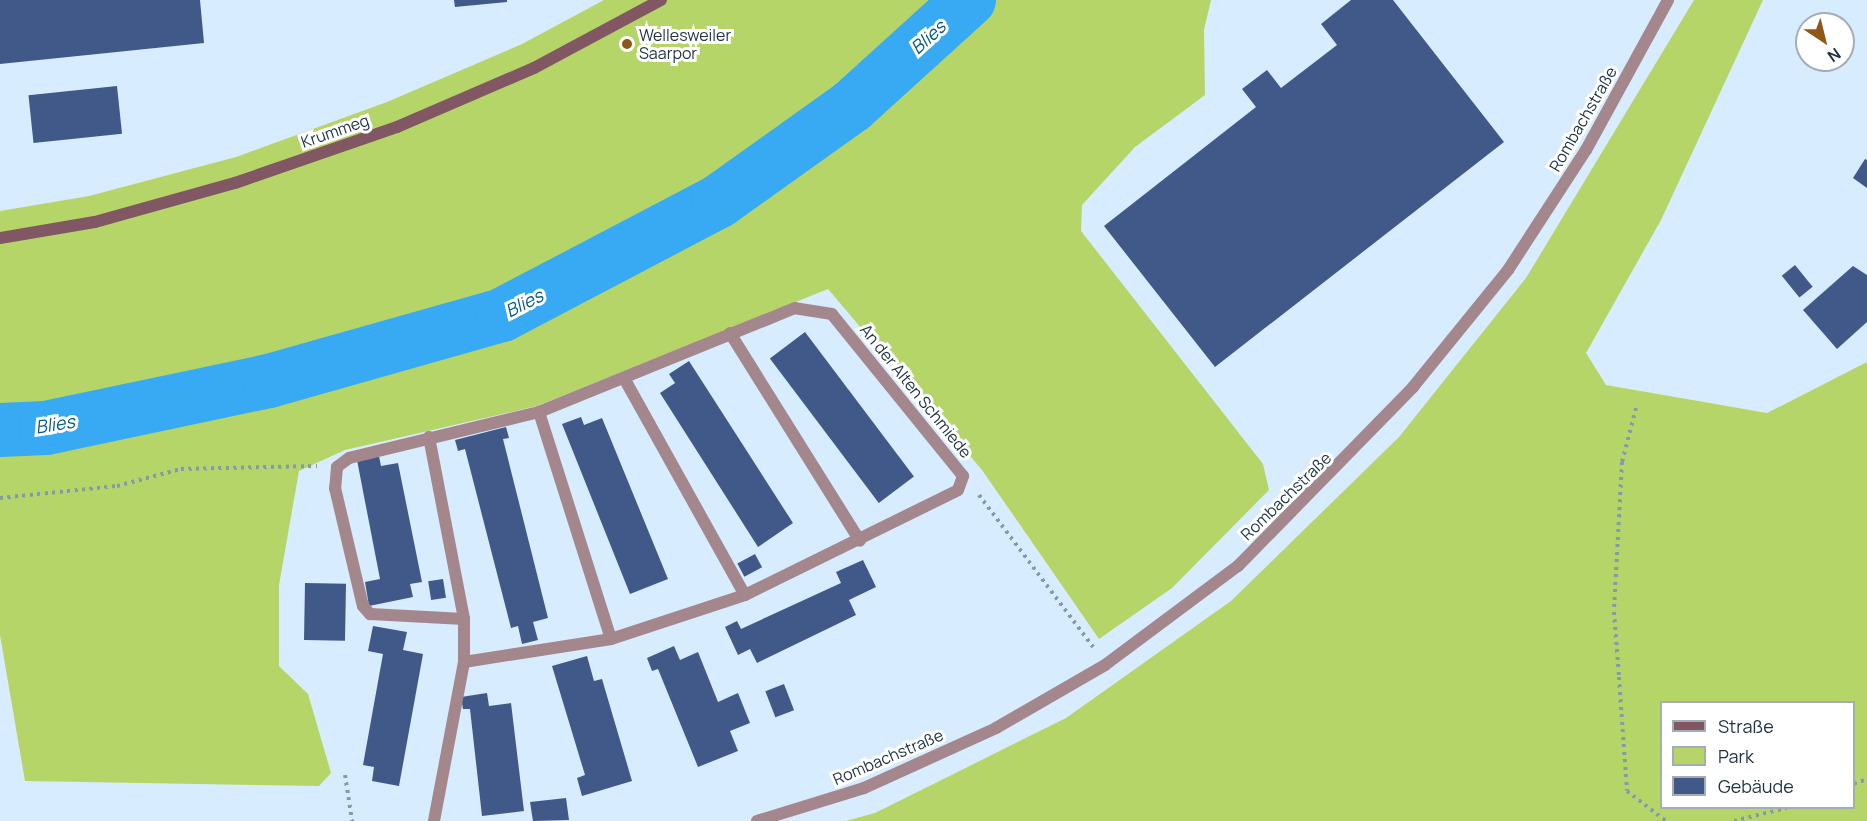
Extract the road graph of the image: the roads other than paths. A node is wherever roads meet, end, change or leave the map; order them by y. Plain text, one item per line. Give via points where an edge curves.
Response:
1 (661, 0) edge
2 (1668, 0) edge
3 (0, 238) edge
4 (730, 333) junction
5 (624, 378) junction
6 (539, 412) junction
7 (429, 437) junction
8 (860, 541) junction
9 (745, 595) junction
10 (464, 620) junction
11 (610, 639) junction
12 (464, 662) junction
13 (434, 821) edge
14 (757, 821) edge

1 - 3 main road, Krummeg via 534,68 397,127 127,213
2 - 14 street, Rombachstraße via 1586,150 1508,270 1413,387 1238,566 1106,665 996,728 864,788
4 - 5 street, An der Alten Schmiede
4 - 8 street
4 - 8 street, An der Alten Schmiede via 795,308 832,314 963,476 958,490
5 - 6 street, An der Alten Schmiede
5 - 9 street
6 - 7 street, An der Alten Schmiede
6 - 11 street
7 - 10 street
7 - 10 street, An der Alten Schmiede via 349,458 337,467 335,488 363,606 370,614
8 - 9 street, An der Alten Schmiede
9 - 11 street, An der Alten Schmiede
10 - 12 street
11 - 12 street, An der Alten Schmiede
12 - 13 street

